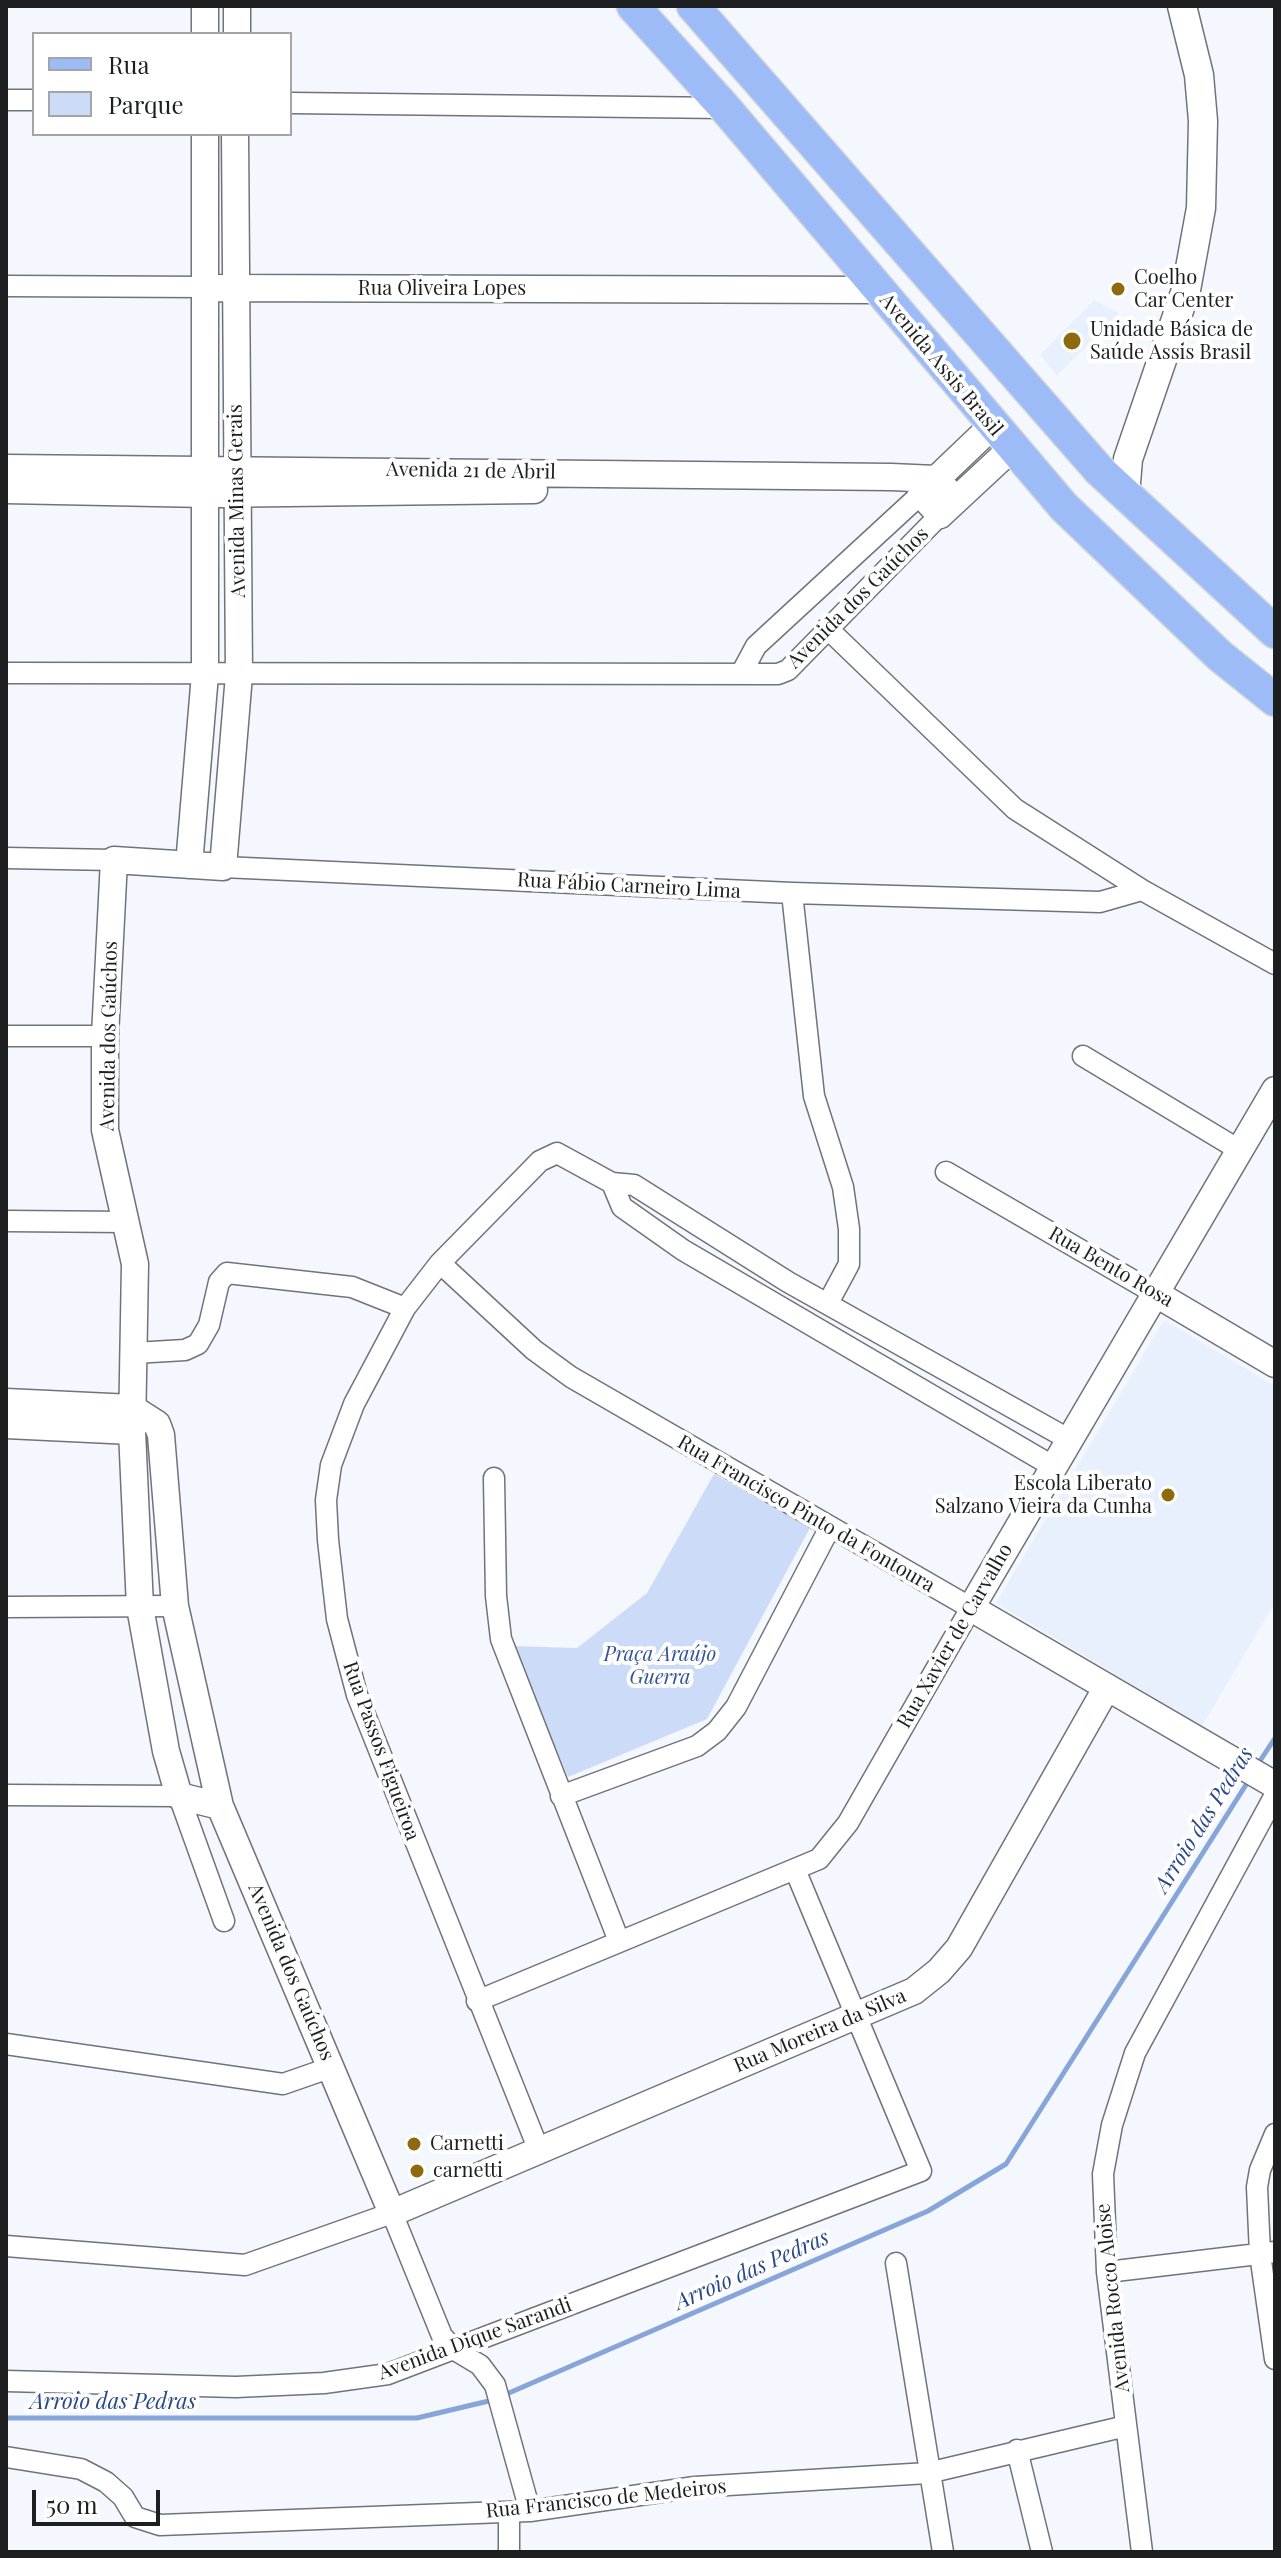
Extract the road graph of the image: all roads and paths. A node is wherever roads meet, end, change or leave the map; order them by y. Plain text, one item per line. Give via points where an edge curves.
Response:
1 (205, 6) edge
2 (237, 6) edge
3 (633, 6) edge
4 (693, 6) edge
5 (1182, 6) edge
6 (205, 32) edge
7 (237, 32) edge
8 (6, 100) edge
9 (32, 100) edge
10 (292, 103) edge
11 (725, 108) junction
12 (205, 136) edge
13 (235, 136) edge
14 (6, 286) edge
15 (206, 287) junction
16 (235, 288) junction
17 (878, 290) junction
18 (963, 317) junction
19 (1171, 335) junction
20 (1002, 437) junction
21 (6, 468) edge
22 (1099, 470) junction
23 (206, 482) junction
24 (236, 482) junction
25 (929, 486) junction
26 (6, 490) edge
27 (1125, 495) junction
28 (948, 508) junction
29 (1104, 547) junction
30 (827, 628) junction
31 (1275, 632) edge
32 (1220, 656) junction
33 (6, 673) edge
34 (205, 674) junction
35 (741, 674) junction
36 (239, 675) junction
37 (1275, 683) edge
38 (1275, 700) edge
39 (6, 858) edge
40 (114, 860) junction
41 (189, 865) junction
42 (223, 867) junction
43 (1142, 890) junction
44 (792, 893) junction
45 (1275, 964) edge
46 (6, 1036) edge
47 (105, 1036) junction
48 (1083, 1056) dead end
49 (1275, 1090) edge
50 (1241, 1151) junction
51 (946, 1172) dead end
52 (612, 1183) junction
53 (6, 1221) edge
54 (127, 1222) junction
55 (696, 1227) junction
56 (683, 1250) junction
57 (440, 1263) junction
58 (788, 1282) junction
59 (1158, 1295) junction
60 (828, 1303) junction
61 (774, 1306) junction
62 (405, 1308) junction
63 (134, 1353) junction
64 (1275, 1364) edge
65 (6, 1402) edge
66 (132, 1419) junction
67 (6, 1425) edge
68 (1070, 1440) junction
69 (1054, 1467) junction
70 (494, 1478) dead end
71 (829, 1529) junction
72 (175, 1606) junction
73 (6, 1607) edge
74 (140, 1607) junction
75 (971, 1608) junction
76 (1107, 1687) junction
77 (1274, 1788) edge
78 (6, 1795) edge
79 (179, 1796) junction
80 (561, 1796) junction
81 (220, 1806) junction
82 (796, 1872) junction
83 (224, 1921) dead end
84 (619, 1941) junction
85 (477, 2001) junction
86 (856, 2018) junction
87 (6, 2044) edge
88 (332, 2067) junction
89 (1275, 2134) edge
90 (538, 2148) junction
91 (392, 2213) junction
92 (6, 2246) edge
93 (1267, 2253) edge
94 (896, 2263) dead end
95 (1107, 2272) junction
96 (455, 2350) junction
97 (1275, 2359) edge
98 (6, 2381) edge
99 (1126, 2426) junction
100 (1017, 2450) junction
101 (6, 2457) edge
102 (928, 2473) junction
103 (520, 2511) junction
104 (509, 2552) edge
105 (943, 2552) edge
106 (1042, 2552) edge
107 (1142, 2552) edge

1 - 6 street
2 - 7 street
3 - 11 main road, Avenida Assis Brasil
4 - 18 main road
5 - 19 main road via 1199,75 1202,181 1195,256
8 - 9 street
10 - 11 street
11 - 17 main road, Avenida Assis Brasil
12 - 15 street, Avenida Minas Gerais
13 - 16 street, Avenida Minas Gerais
14 - 15 street, Rua Oliveira Lopes
15 - 16 street, Rua Oliveira Lopes
15 - 23 street, Avenida Minas Gerais
16 - 17 street, Rua Oliveira Lopes
16 - 24 street, Avenida Minas Gerais
17 - 18 main road
17 - 20 main road, Avenida Assis Brasil
18 - 22 main road
19 - 22 main road
19 - 27 main road via 1128,459
20 - 25 street, Avenida dos Gaúchos
20 - 28 street, Avenida dos Gaúchos
20 - 29 main road, Avenida Assis Brasil
21 - 23 street, Avenida 21 de Abril
22 - 27 main road
22 - 29 main road
23 - 24 street, Avenida 21 de Abril
23 - 26 street, Avenida 21 de Abril
23 - 34 street, Avenida Minas Gerais
24 - 25 street, Avenida 21 de Abril
24 - 36 street, Avenida Minas Gerais
25 - 28 street
25 - 35 street, Avenida dos Gaúchos via 756,646
27 - 31 main road
28 - 30 street, Avenida dos Gaúchos
29 - 32 main road, Avenida Assis Brasil
30 - 35 street, Avenida dos Gaúchos via 788,670
30 - 43 street via 1015,809
32 - 37 main road via 1247,662
32 - 38 main road, Avenida Assis Brasil
33 - 34 street
34 - 36 street
34 - 41 street, Avenida Minas Gerais
35 - 36 street
36 - 42 street, Avenida Minas Gerais
39 - 40 street
40 - 41 street, Rua Fábio Carneiro Lima
40 - 47 street, Avenida dos Gaúchos
41 - 42 street, Rua Fábio Carneiro Lima
42 - 44 street, Rua Fábio Carneiro Lima
43 - 44 street, Rua Fábio Carneiro Lima via 1100,902
43 - 45 street
44 - 60 street via 814,1096 843,1187 849,1229 849,1264
46 - 47 street
47 - 54 street, Avenida dos Gaúchos via 105,1130
48 - 50 street
49 - 50 street, Rua Xavier de Carvalho
50 - 59 street, Rua Xavier de Carvalho
51 - 59 street, Rua Bento Rosa
52 - 55 street via 634,1185
52 - 56 street via 622,1207
52 - 57 street, Rua Passos Figueiroa via 552,1154
53 - 54 street
54 - 63 street, Avenida dos Gaúchos via 135,1264
55 - 56 street
55 - 58 street
56 - 61 street
57 - 62 street, Rua Passos Figueiroa
57 - 71 street, Rua Francisco Pinto da Fontoura via 571,1377
58 - 60 street
58 - 61 street
59 - 64 street, Rua Bento Rosa
59 - 68 street, Rua Xavier de Carvalho
60 - 68 street
61 - 69 street
62 - 63 street via 352,1287 227,1273 220,1278 209,1325 198,1344 185,1350
62 - 85 street, Rua Passos Figueiroa via 354,1404 331,1465 326,1500 331,1579 357,1695
63 - 66 street, Avenida dos Gaúchos
65 - 66 street
66 - 67 street
66 - 72 street, Avenida dos Gaúchos via 157,1424 161,1435
66 - 74 street, Avenida dos Gaúchos
68 - 69 street, Rua Xavier de Carvalho
69 - 75 street, Rua Xavier de Carvalho
70 - 80 street via 501,1639
71 - 75 street, Rua Francisco Pinto da Fontoura
71 - 80 street via 736,1707 717,1731 697,1746
72 - 74 street
72 - 81 street, Avenida dos Gaúchos
73 - 74 street
74 - 79 street, Avenida dos Gaúchos
75 - 76 street, Rua Francisco Pinto da Fontoura
75 - 82 street, Rua Xavier de Carvalho via 848,1823 819,1859
76 - 77 street, Rua Francisco Pinto da Fontoura
76 - 86 street, Rua Moreira da Silva via 959,1948 914,1991
77 - 95 street, Avenida Rocco Aloise via 1135,2053 1103,2174
78 - 79 street
79 - 81 street
79 - 83 street, Avenida dos Gaúchos
80 - 84 street
81 - 88 street, Avenida dos Gaúchos
82 - 84 street, Rua Xavier de Carvalho
82 - 86 street
84 - 85 street, Rua Xavier de Carvalho
85 - 90 street, Rua Passos Figueiroa
86 - 90 street, Rua Moreira da Silva
86 - 96 street, Avenida Dique Sarandi via 921,2171
87 - 88 street via 283,2084
88 - 91 street, Avenida dos Gaúchos
89 - 93 street via 1257,2187
90 - 91 street, Rua Moreira da Silva
91 - 92 street via 245,2265
91 - 96 street, Avenida dos Gaúchos via 436,2325
93 - 95 street
93 - 97 street
94 - 102 street
95 - 99 street, Avenida Rocco Aloise
96 - 98 street, Avenida Dique Sarandi via 388,2374 309,2384
96 - 103 street, Avenida dos Gaúchos via 480,2365 495,2385
99 - 100 street, Rua Francisco de Medeiros
99 - 107 street, Avenida Rocco Aloise
100 - 102 street, Rua Francisco de Medeiros
100 - 106 street
101 - 103 street, Rua Francisco de Medeiros via 81,2469 123,2497 135,2517 160,2525
102 - 103 street, Rua Francisco de Medeiros via 695,2487
102 - 105 street
103 - 104 street, Avenida dos Gaúchos

